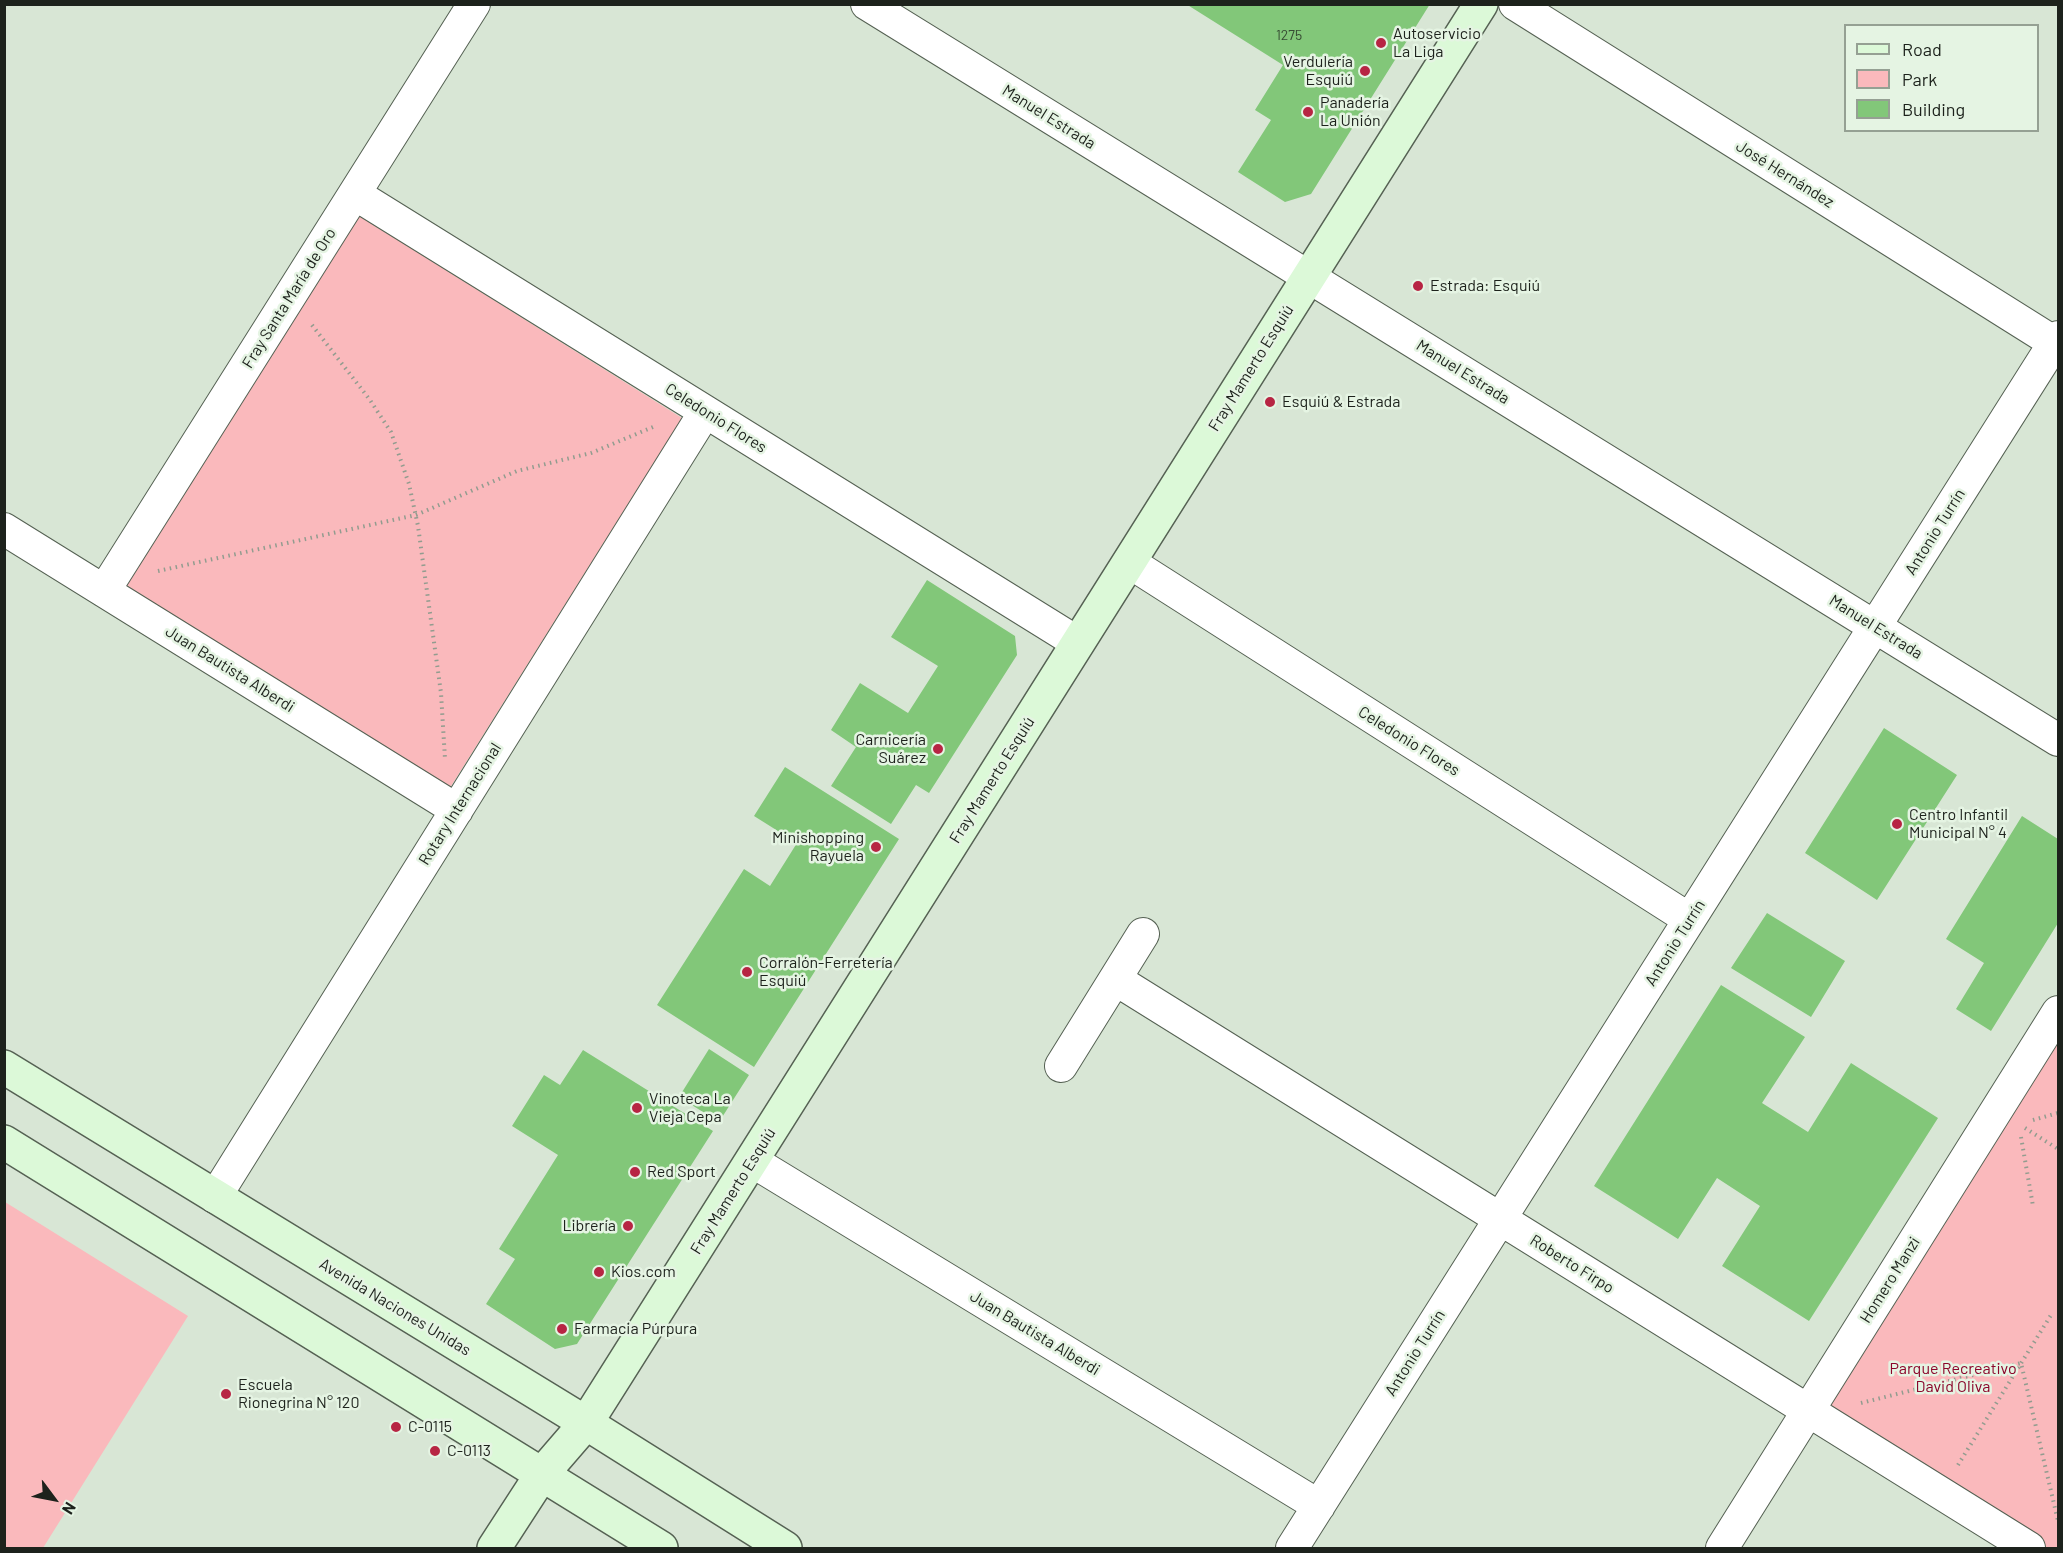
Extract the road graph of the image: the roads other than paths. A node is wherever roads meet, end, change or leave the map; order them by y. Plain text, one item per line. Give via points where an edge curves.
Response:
1 (474, 4) edge
2 (867, 4) edge
3 (1481, 4) edge
4 (1515, 4) edge
5 (355, 194) junction
6 (1308, 277) junction
7 (2057, 340) edge
8 (705, 412) junction
9 (4, 529) edge
10 (1129, 562) junction
11 (104, 591) junction
12 (1875, 626) junction
13 (1078, 643) junction
14 (2058, 740) edge
15 (457, 810) junction
16 (1689, 919) junction
17 (1143, 934) dead end
18 (1115, 979) junction
19 (2058, 1012) edge
20 (1061, 1066) dead end
21 (4, 1067) edge
22 (4, 1142) edge
23 (752, 1161) junction
24 (215, 1197) junction
25 (1500, 1219) junction
26 (1808, 1411) junction
27 (586, 1424) junction
28 (542, 1474) junction
29 (1319, 1506) junction
30 (494, 1548) edge
31 (661, 1548) edge
32 (785, 1548) edge
33 (1292, 1548) edge
34 (1722, 1548) edge
35 (2030, 1548) edge

1 - 5 street, Fray Santa María de Oro
2 - 6 street, Manuel Estrada
3 - 6 street, Fray Mamerto Esquiú
4 - 7 street, José Hernández
5 - 8 street, Celedonio Flores
5 - 11 street, Fray Santa María de Oro
6 - 10 street, Fray Mamerto Esquiú
6 - 12 street, Manuel Estrada
7 - 12 street, Antonio Turrín
8 - 13 street, Celedonio Flores
8 - 15 street, Rotary Internacional
9 - 11 street, Juan Bautista Alberdi
10 - 13 street, Fray Mamerto Esquiú
10 - 16 street, Celedonio Flores
11 - 15 street, Juan Bautista Alberdi
12 - 14 street, Manuel Estrada
12 - 16 street, Antonio Turrín
13 - 23 street, Fray Mamerto Esquiú
15 - 24 street, Rotary Internacional
16 - 25 street, Antonio Turrín
17 - 18 street
18 - 20 street
18 - 25 street, Roberto Firpo
19 - 26 street, Homero Manzi
21 - 24 street, Avenida Naciones Unidas
22 - 28 street
23 - 27 street, Fray Mamerto Esquiú
23 - 29 street, Juan Bautista Alberdi
24 - 27 street, Avenida Naciones Unidas
25 - 26 street, Roberto Firpo
25 - 29 street, Antonio Turrín
26 - 34 street, Homero Manzi
26 - 35 street, Roberto Firpo
27 - 28 street, Fray Mamerto Esquiú
27 - 32 street, Avenida Naciones Unidas
28 - 30 street, Fray Mamerto Esquiú
28 - 31 street
29 - 33 street, Antonio Turrín

